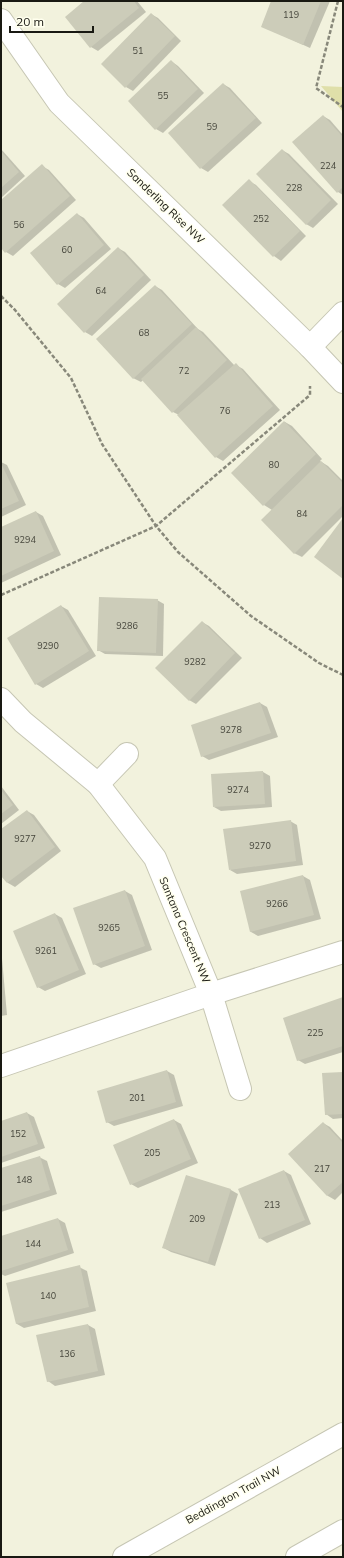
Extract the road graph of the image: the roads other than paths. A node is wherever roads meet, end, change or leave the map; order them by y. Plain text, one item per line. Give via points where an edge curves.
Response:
1 (1, 20) edge
2 (343, 313) edge
3 (310, 347) junction
4 (343, 382) edge
5 (1, 699) edge
6 (127, 754) dead end
7 (98, 784) junction
8 (343, 952) edge
9 (211, 994) junction
10 (1, 1066) edge
11 (240, 1089) dead end
12 (343, 1434) edge
13 (343, 1531) edge
14 (124, 1557) edge
15 (296, 1557) edge

1 - 3 street, Sanderling Rise NW via 59,103
2 - 3 street
3 - 4 street, Sanderling Rise NW
5 - 7 street, Santana Crescent NW via 23,722
6 - 7 street
7 - 9 street, Santana Crescent NW via 155,858
8 - 9 street
9 - 10 street, Santana Crescent NW
9 - 11 street
12 - 14 street, Beddington Trail NW
13 - 15 street

